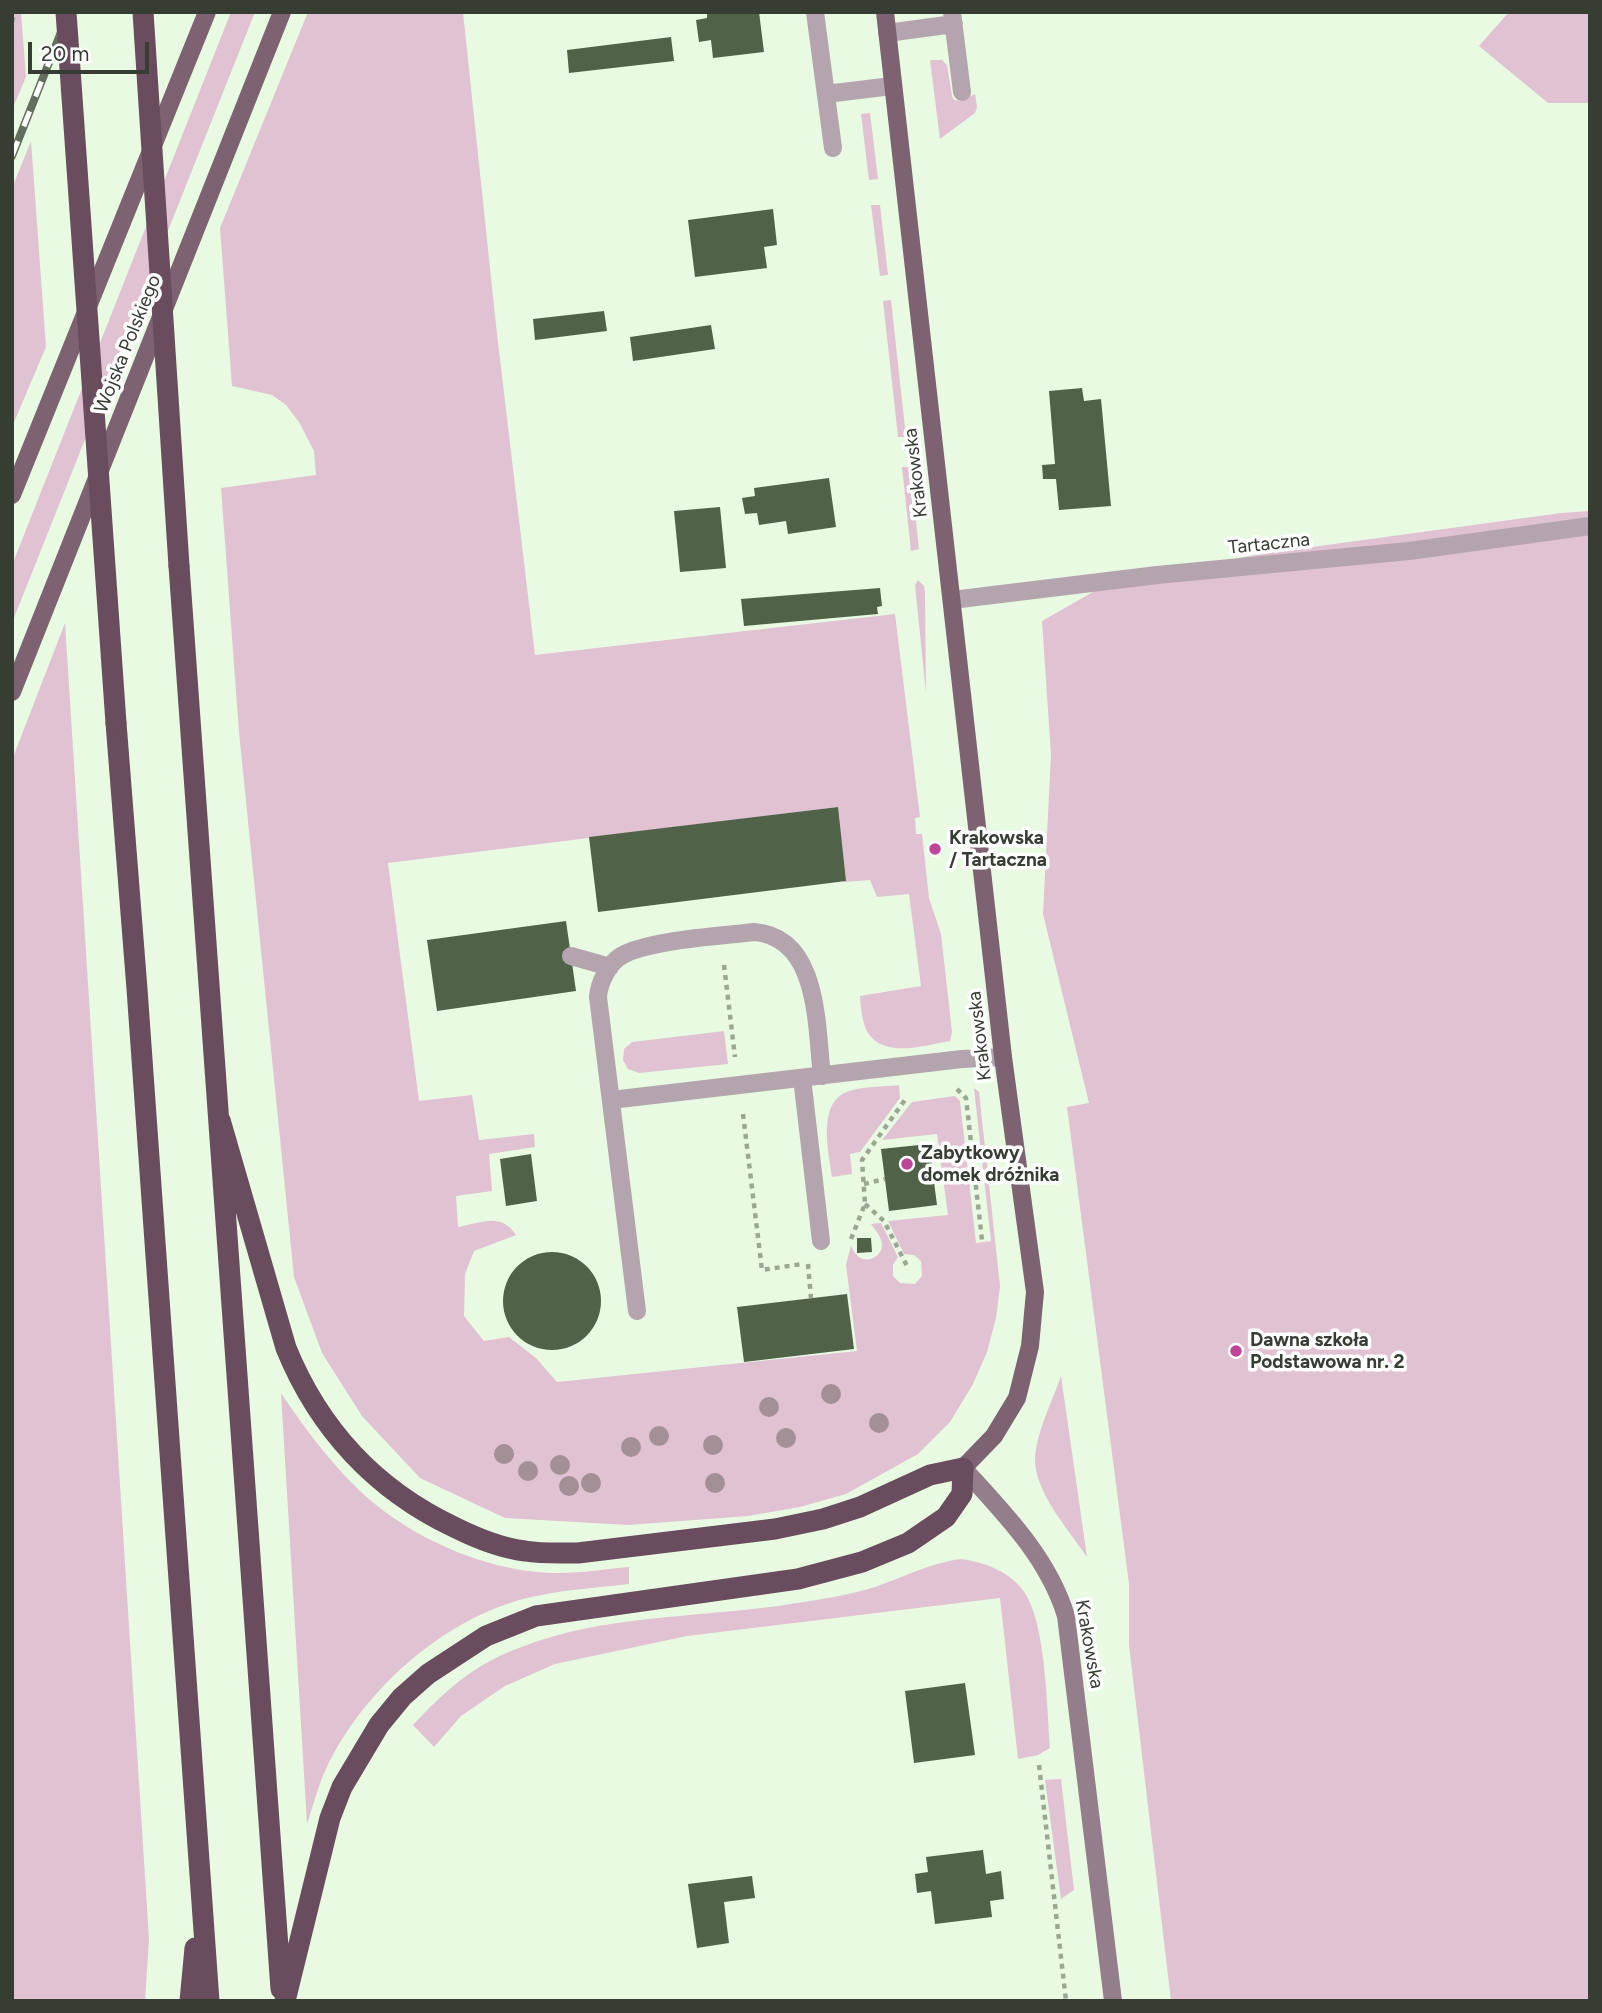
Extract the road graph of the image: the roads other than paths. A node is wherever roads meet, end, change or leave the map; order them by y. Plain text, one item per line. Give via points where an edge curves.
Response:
1 (66, 12) edge
2 (143, 12) edge
3 (207, 12) edge
4 (282, 12) edge
5 (815, 12) edge
6 (885, 12) edge
7 (953, 18) edge
8 (887, 33) junction
9 (892, 86) junction
10 (962, 92) dead end
11 (826, 94) junction
12 (833, 148) dead end
13 (12, 495) edge
14 (1590, 526) edge
15 (952, 600) junction
16 (12, 692) edge
17 (571, 956) dead end
18 (610, 967) junction
19 (1003, 1057) junction
20 (822, 1076) junction
21 (802, 1078) junction
22 (611, 1100) junction
23 (220, 1120) junction
24 (821, 1241) dead end
25 (637, 1311) dead end
26 (963, 1468) junction
27 (201, 1891) junction
28 (190, 2001) edge
29 (209, 2001) edge
30 (283, 2001) edge
31 (1113, 2001) edge

1 - 27 highway, bridge
2 - 23 highway, bridge
3 - 13 main road
4 - 16 main road, Wojska Polskiego
5 - 11 street
6 - 8 main road, Krakowska
7 - 8 street
7 - 10 street
8 - 9 main road, Krakowska
9 - 11 street
9 - 15 main road, Krakowska
11 - 12 street
14 - 15 street, Tartaczna via 1409,551
15 - 19 main road, Krakowska
17 - 18 street
18 - 20 street via 618,957 647,947 754,932 777,938 808,975
18 - 22 street via 598,987 598,997
19 - 20 street
19 - 26 main road, Krakowska via 1035,1292 1030,1346 1017,1398 994,1436
20 - 21 street
21 - 22 street
21 - 24 street
22 - 25 street
23 - 26 highway via 286,1348 312,1401 355,1459 381,1482 405,1501 463,1532 502,1546 548,1554 762,1531 848,1511 930,1475
23 - 30 highway
26 - 30 highway via 962,1494 946,1517 908,1544 798,1579 536,1616 486,1636 428,1674 379,1725 342,1787
26 - 31 street, Krakowska via 1043,1564 1066,1616
27 - 28 highway
27 - 29 highway

